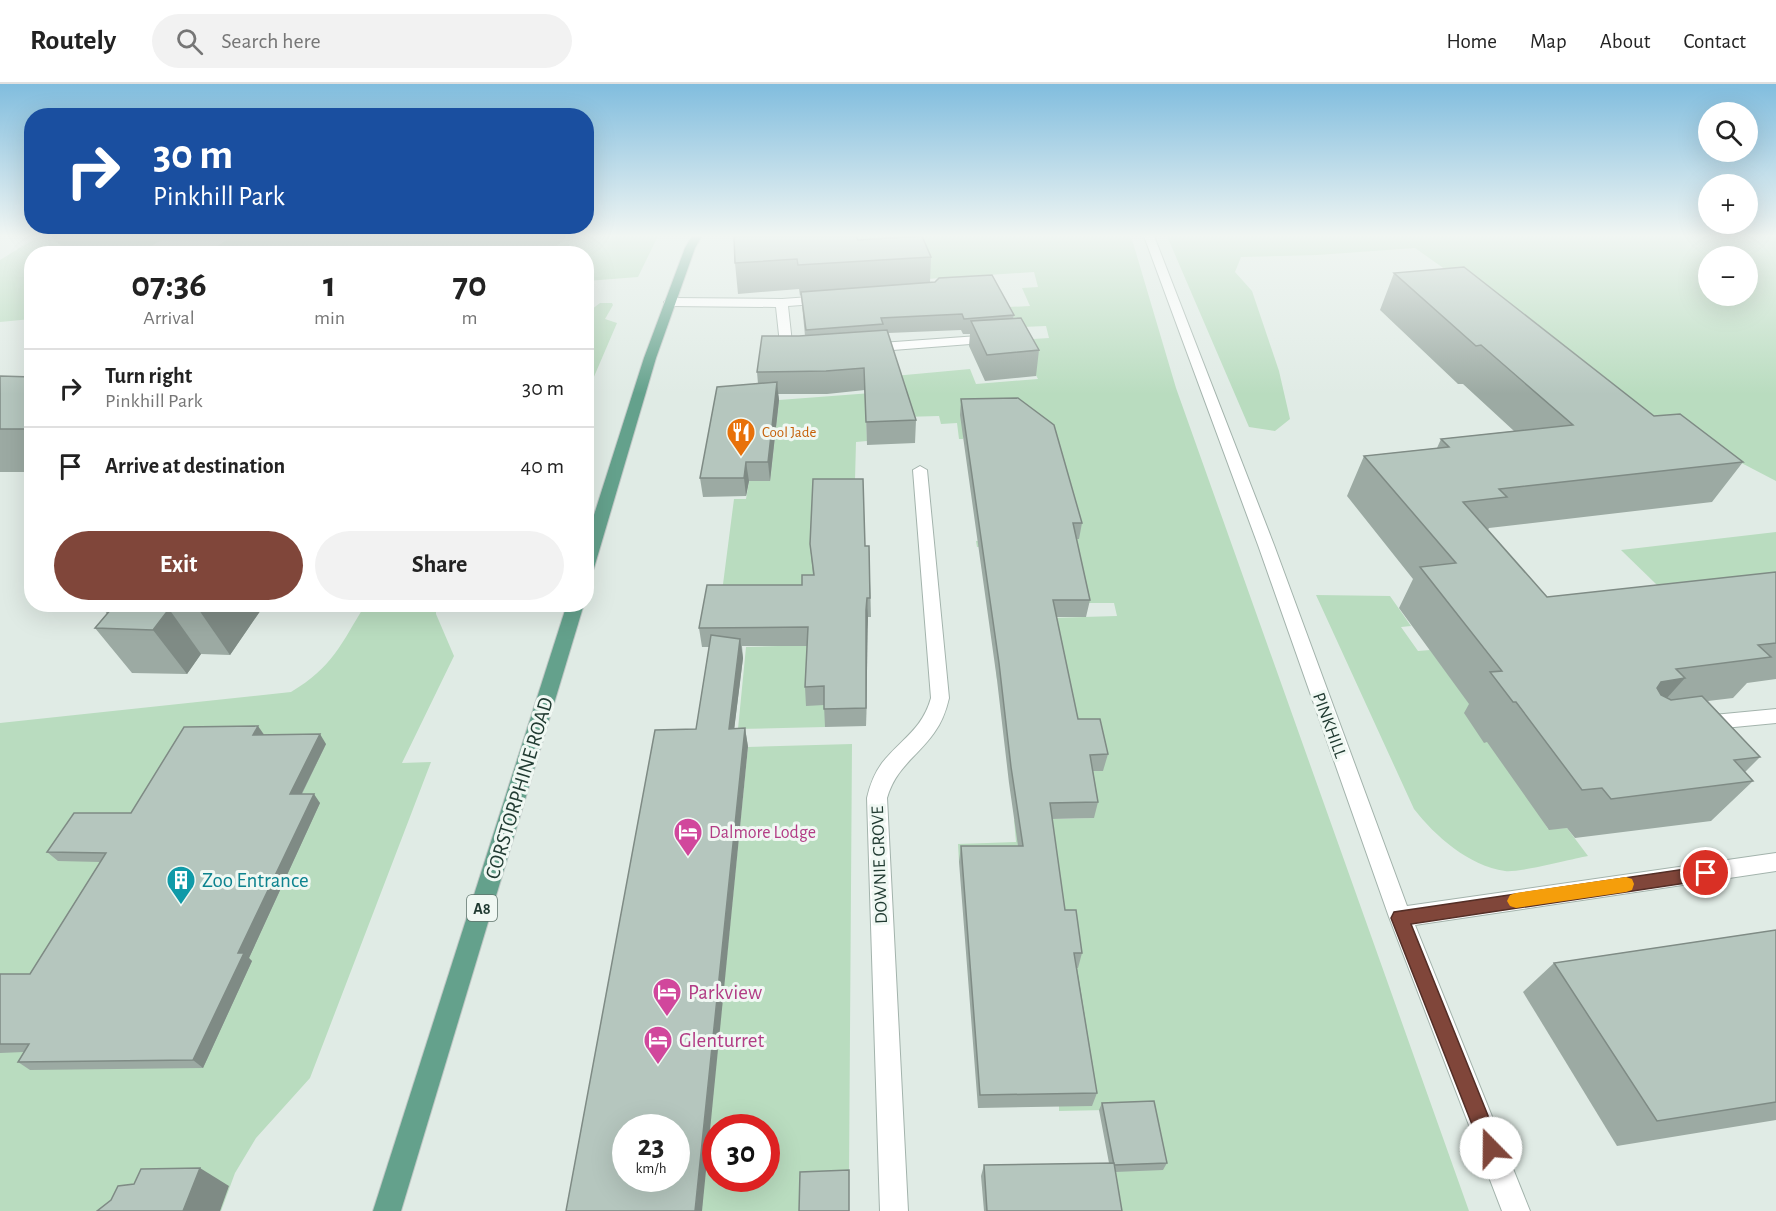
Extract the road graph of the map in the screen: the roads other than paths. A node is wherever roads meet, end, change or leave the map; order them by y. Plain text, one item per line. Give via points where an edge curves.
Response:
1 (675, 289) edge
2 (1169, 289) edge
3 (839, 299) edge
4 (670, 302) junction
5 (782, 303) junction
6 (1004, 338) edge
7 (856, 349) edge
8 (815, 352) edge
9 (920, 470) dead end
10 (594, 541) edge
11 (574, 612) edge
12 (1776, 716) edge
13 (1681, 725) edge
14 (1776, 862) edge
15 (1400, 918) junction
16 (387, 1211) edge
17 (894, 1211) edge
18 (1516, 1211) edge

1 - 4 main road
2 - 15 street, PINKHILL
3 - 5 street
4 - 5 street
4 - 10 main road
5 - 8 street via 786,344 800,352
6 - 7 street
9 - 17 street, DOWNIE GROVE via 940,698 932,724 885,773 878,785 877,798
11 - 16 main road, CORSTORPHINE ROAD / A8
12 - 13 street
14 - 15 street
15 - 18 street, PINKHILL

